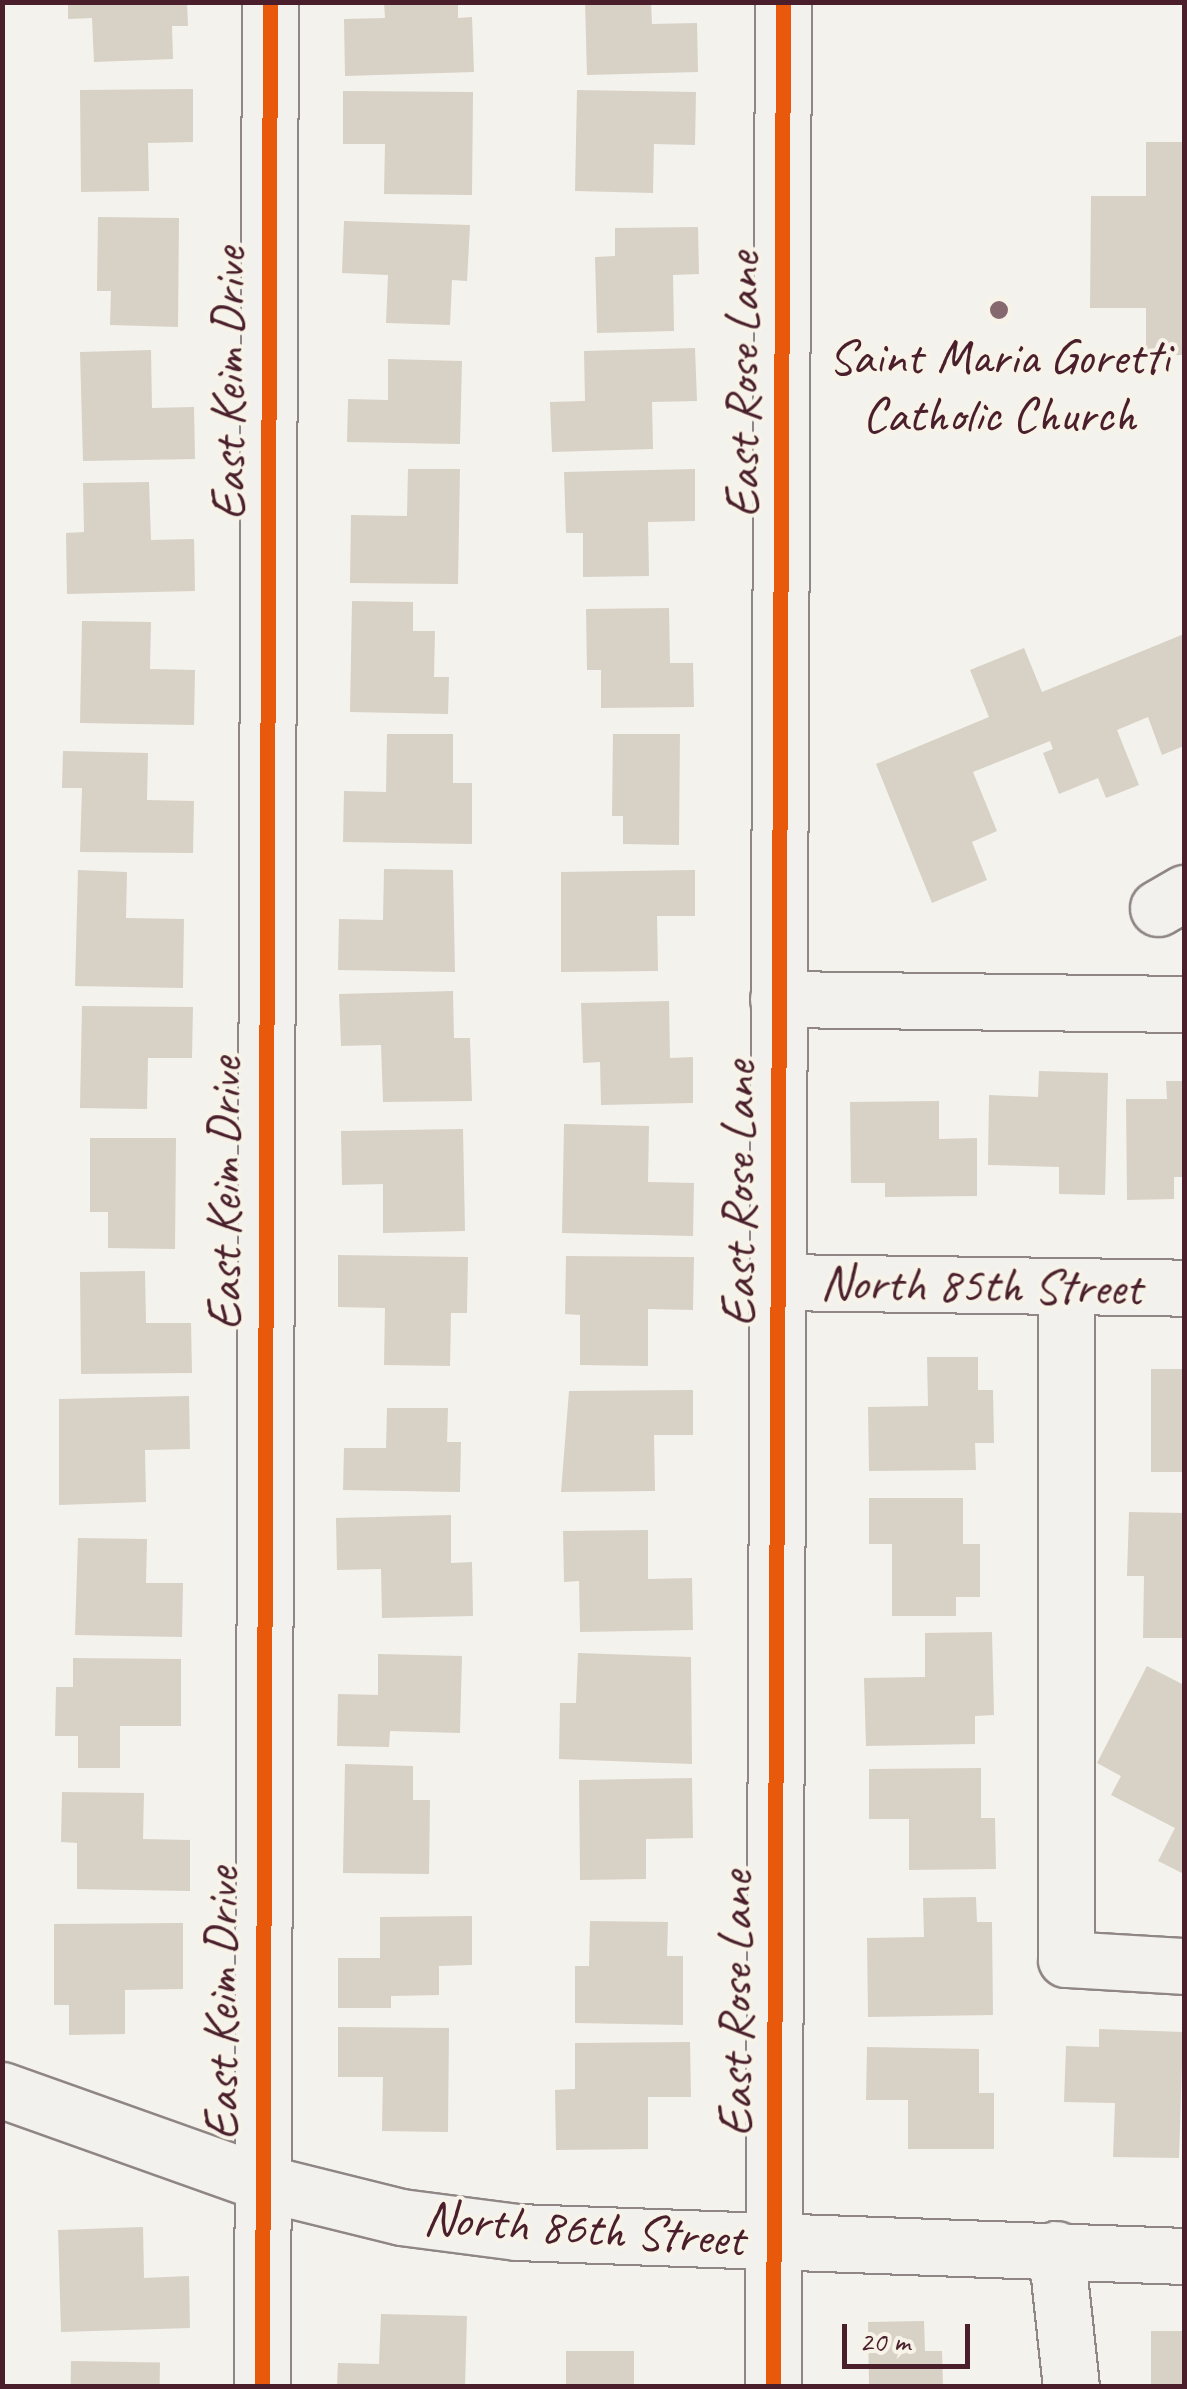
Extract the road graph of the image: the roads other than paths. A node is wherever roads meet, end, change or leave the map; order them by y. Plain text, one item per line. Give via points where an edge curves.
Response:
1 (270, 2) edge
2 (783, 2) edge
3 (778, 999) junction
4 (1184, 1004) edge
5 (778, 1282) junction
6 (1066, 1286) junction
7 (1184, 1288) edge
8 (1184, 1966) edge
9 (2, 2090) edge
10 (260, 2182) junction
11 (773, 2241) junction
12 (1056, 2249) junction
13 (1184, 2256) edge
14 (262, 2386) edge
15 (773, 2386) edge
16 (1070, 2386) edge

1 - 10 street, East Keim Drive
2 - 3 street, East Rose Lane
3 - 4 street
3 - 5 street, East Rose Lane
5 - 6 street, North 85th Street
5 - 11 street, East Rose Lane
6 - 7 street, North 85th Street
6 - 8 street via 1066,1959
9 - 10 street, North 86th Street
10 - 11 street, North 86th Street via 401,2217 516,2232
10 - 14 street, East Keim Drive
11 - 12 street, North 86th Street
11 - 15 street, East Rose Lane
12 - 13 street, North 86th Street
12 - 16 street

